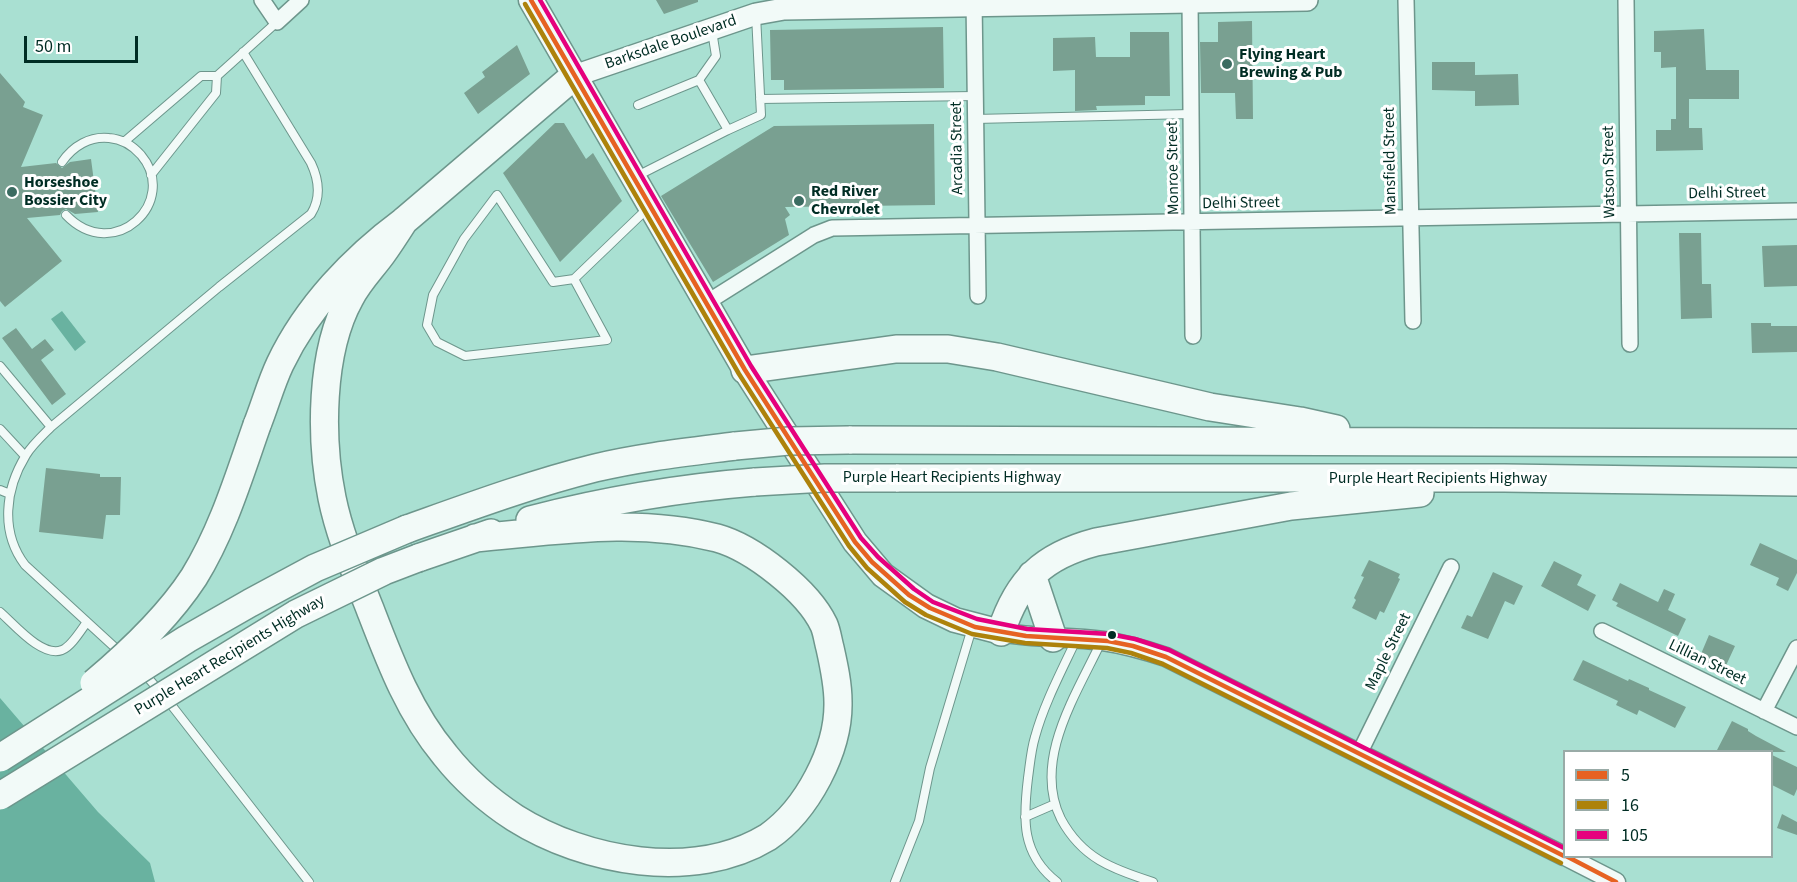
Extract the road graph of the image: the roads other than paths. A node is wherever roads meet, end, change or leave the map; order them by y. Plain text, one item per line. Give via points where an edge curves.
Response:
1 (262, 0) edge
2 (302, 0) edge
3 (531, 0) edge
4 (1307, 0) edge
5 (1406, 0) edge
6 (1626, 0) edge
7 (1190, 1) edge
8 (974, 3) edge
9 (756, 7) edge
10 (277, 22) junction
11 (711, 29) junction
12 (243, 52) junction
13 (217, 76) junction
14 (574, 76) junction
15 (699, 80) junction
16 (975, 96) junction
17 (760, 99) junction
18 (638, 105) dead end
19 (1191, 114) junction
20 (975, 119) junction
21 (728, 130) junction
22 (124, 142) junction
23 (63, 162) dead end
24 (151, 175) junction
25 (633, 178) junction
26 (650, 206) junction
27 (1797, 212) edge
28 (1629, 213) junction
29 (66, 215) dead end
30 (1410, 218) junction
31 (404, 221) junction
32 (1193, 223) junction
33 (977, 225) junction
34 (574, 279) junction
35 (978, 296) dead end
36 (706, 303) junction
37 (1413, 321) dead end
38 (1193, 336) dead end
39 (1630, 344) dead end
40 (0, 366) edge
41 (745, 370) junction
42 (51, 427) junction
43 (0, 429) edge
44 (1797, 435) edge
45 (1384, 440) junction
46 (1797, 443) edge
47 (1714, 444) junction
48 (25, 456) junction
49 (1504, 478) junction
50 (1797, 482) edge
51 (0, 490) edge
52 (10, 494) junction
53 (4, 520) edge
54 (475, 538) junction
55 (1451, 567) dead end
56 (1032, 575) junction
57 (0, 612) edge
58 (87, 622) junction
59 (973, 626) junction
60 (1602, 631) dead end
61 (1001, 633) junction
62 (1065, 638) junction
63 (1101, 640) junction
64 (1797, 648) edge
65 (1764, 711) junction
66 (1797, 727) edge
67 (10, 752) edge
68 (1359, 753) junction
69 (0, 796) edge
70 (1055, 804) junction
71 (1024, 816) junction
72 (1563, 855) edge
73 (1569, 858) edge
74 (309, 882) edge
75 (895, 882) edge
76 (1057, 882) edge
77 (1153, 882) edge
78 (1616, 882) edge

1 - 10 street
2 - 10 street
3 - 14 main road
4 - 7 main road, Barksdale Boulevard
5 - 30 street, Mansfield Street
6 - 28 street, Watson Street
7 - 8 main road, Barksdale Boulevard
7 - 19 street, Monroe Street
8 - 9 main road, Barksdale Boulevard
8 - 16 street, Arcadia Street
9 - 11 main road, Barksdale Boulevard
9 - 17 lane
10 - 12 lane
11 - 14 main road, Barksdale Boulevard
11 - 15 lane via 716,56
12 - 13 lane
12 - 42 lane via 311,163 318,187 314,209
13 - 22 lane via 201,76
13 - 24 lane via 216,93
14 - 25 main road
14 - 31 highway
15 - 18 lane
15 - 21 lane
16 - 17 lane
16 - 20 street, Arcadia Street
17 - 21 lane via 761,115
19 - 20 lane
19 - 32 street, Monroe Street
20 - 33 street, Arcadia Street
21 - 25 lane
22 - 23 lane via 107,138 84,142
22 - 24 lane via 145,160
24 - 29 lane via 148,205 137,221 121,231 93,232 76,225
25 - 26 main road
26 - 34 lane
26 - 36 main road
27 - 28 street, Delhi Street
28 - 30 street, Delhi Street
28 - 39 street, Watson Street
30 - 32 street, Delhi Street
30 - 37 street, Mansfield Street
31 - 54 highway via 350,298 339,322 329,369 325,424 332,498 345,545 398,681 418,719 445,756 476,788 515,818 559,840 602,855 655,865 694,864 733,854 768,837 795,811 820,774 832,742 838,705 835,668 824,625 799,591 768,564 722,539 664,528 601,526
31 - 67 highway, bridge via 374,243 321,300 280,364 223,519 194,576 158,623 104,675
32 - 33 street, Delhi Street
32 - 38 street, Monroe Street
33 - 35 street, Arcadia Street
33 - 36 street, Delhi Street via 823,230
34 - 34 lane via 607,340 465,356 437,342 427,326 433,295 464,239 497,195 553,282
36 - 41 main road
40 - 42 lane
41 - 45 highway via 896,349 948,349 1210,407 1300,421
41 - 59 main road via 855,542 874,565 895,586 926,606
42 - 48 lane
43 - 48 lane
44 - 47 highway
45 - 47 highway, Purple Heart Recipients Highway
45 - 67 highway, Purple Heart Recipients Highway, bridge via 789,441 597,468 529,486 408,529 315,568 188,639
46 - 47 highway, Purple Heart Recipients Highway
48 - 52 lane
49 - 50 highway, Purple Heart Recipients Highway
49 - 54 highway, Purple Heart Recipients Highway, bridge via 825,478 754,482 674,490 588,506
49 - 56 highway via 1400,496 1282,508 1096,542 1054,558
51 - 52 lane
52 - 53 lane
53 - 58 lane via 25,565
54 - 69 highway, Purple Heart Recipients Highway, bridge via 384,571 296,614
55 - 68 street, Maple Street
56 - 61 highway via 1011,604
56 - 62 highway
57 - 58 lane via 51,653 64,650
58 - 74 lane via 149,679
59 - 61 main road
59 - 75 lane via 931,764 919,821
60 - 65 street, Lillian Street
61 - 62 street
62 - 63 street
62 - 71 lane via 1035,735
63 - 68 street via 1166,657
63 - 70 lane via 1054,750 1050,774
64 - 65 street
65 - 66 street, Lillian Street
68 - 72 street
70 - 71 lane
70 - 77 lane via 1072,837 1087,852 1106,865
71 - 76 lane via 1034,858
73 - 78 street

